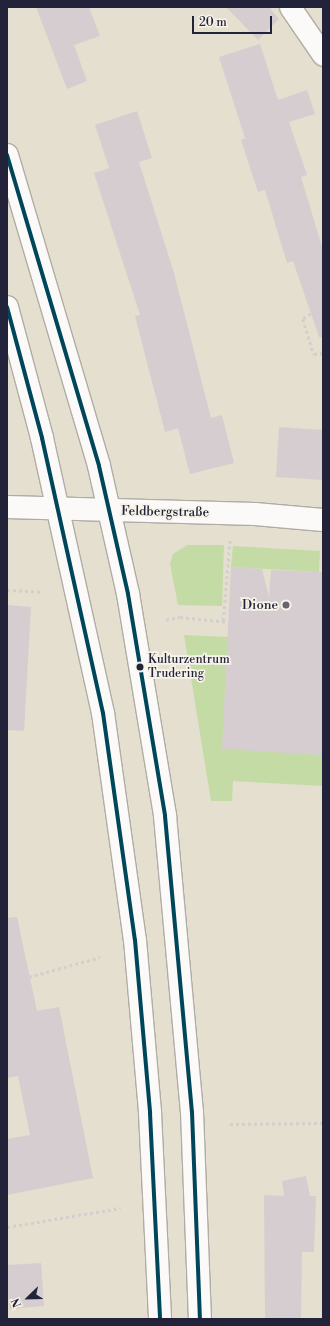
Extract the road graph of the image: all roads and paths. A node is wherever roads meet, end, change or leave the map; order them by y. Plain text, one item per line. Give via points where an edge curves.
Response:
1 (290, 7) edge
2 (323, 55) edge
3 (7, 155) edge
4 (7, 307) edge
5 (311, 314) dead end
6 (323, 353) edge
7 (7, 507) edge
8 (59, 509) junction
9 (109, 511) junction
10 (323, 520) edge
11 (230, 536) dead end
12 (7, 590) edge
13 (41, 592) dead end
14 (166, 620) dead end
15 (223, 621) junction
16 (229, 622) dead end
17 (100, 957) dead end
18 (29, 977) dead end
19 (323, 1123) edge
20 (230, 1124) dead end
21 (120, 1208) dead end
22 (7, 1227) edge
23 (160, 1319) edge
24 (200, 1319) edge

1 - 2 street
3 - 9 main road via 97,458
4 - 8 main road
5 - 6 path via 303,319 314,354
7 - 8 main road, Feldbergstraße
8 - 9 main road, Feldbergstraße
8 - 23 main road via 103,713 135,940 150,1113
9 - 10 main road, Feldbergstraße via 255,514
9 - 24 main road via 128,594 165,816 192,1112
11 - 15 path
12 - 13 path
14 - 15 path via 180,617
15 - 16 path
17 - 18 path
19 - 20 path
21 - 22 path

